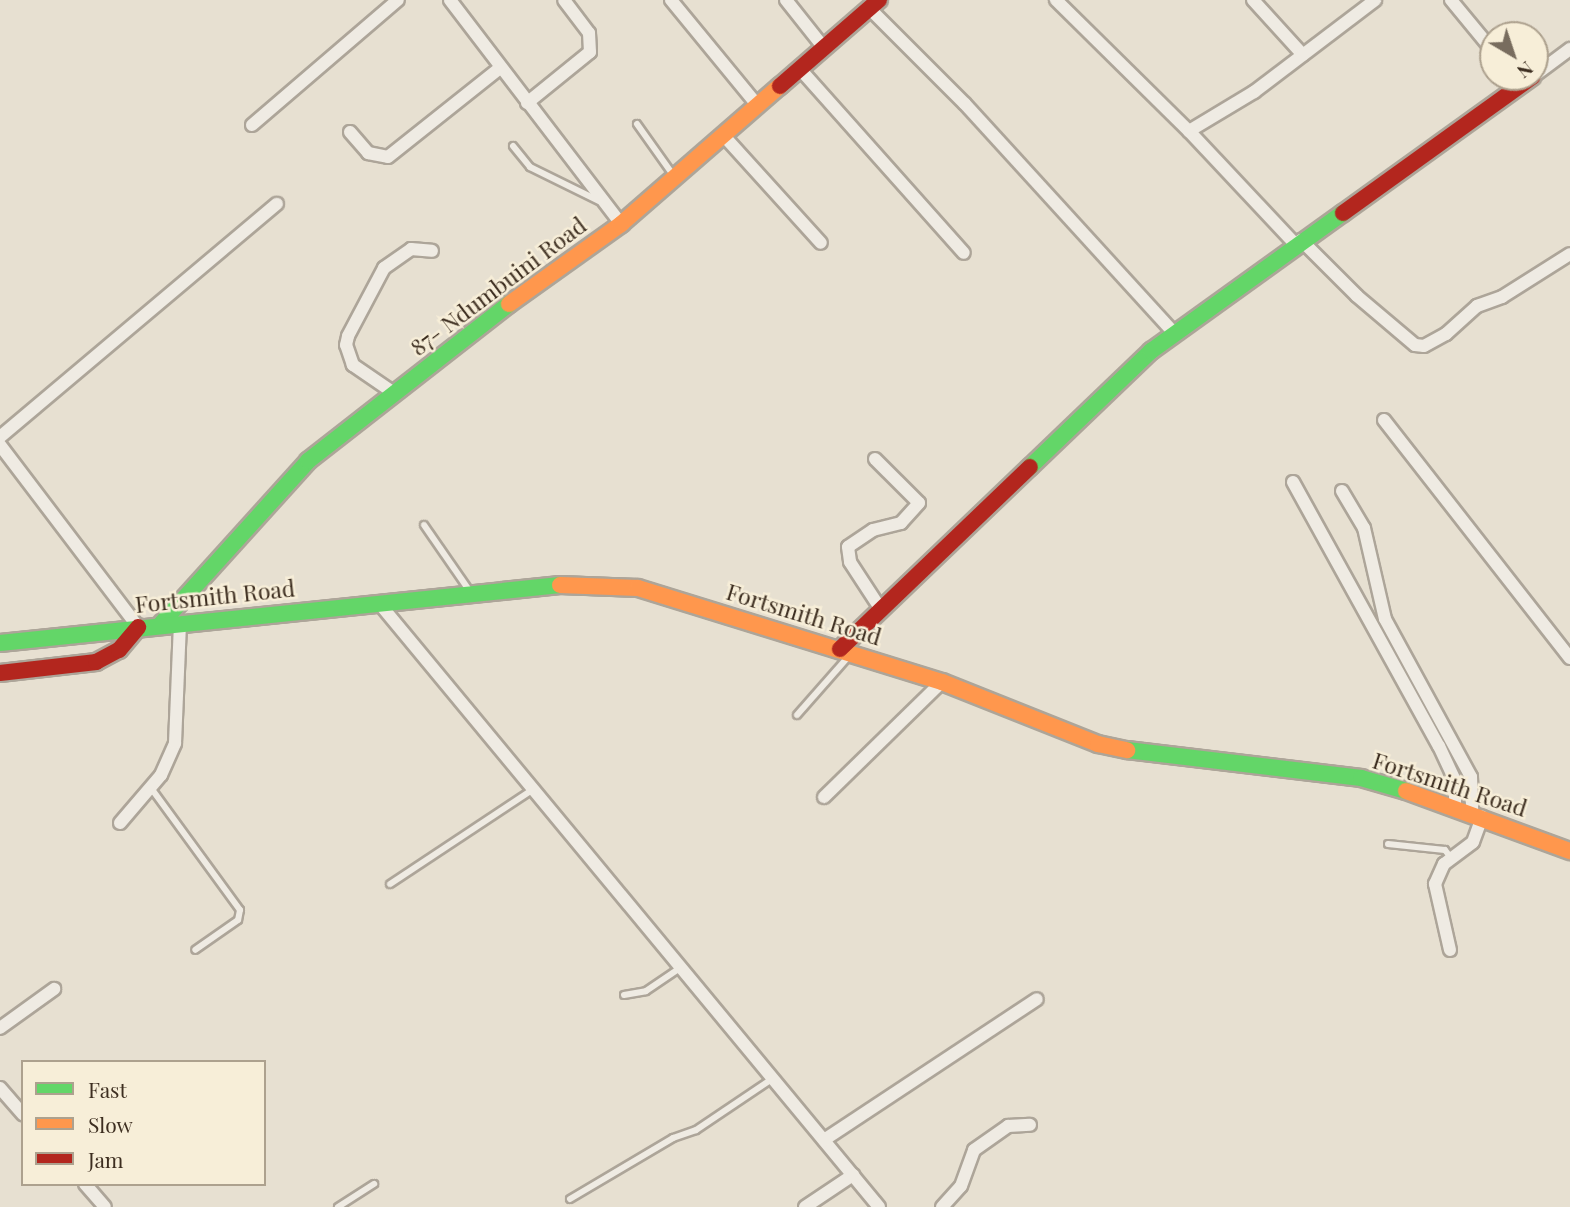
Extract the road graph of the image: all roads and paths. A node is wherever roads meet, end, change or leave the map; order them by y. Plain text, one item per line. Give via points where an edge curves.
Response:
1 (398, 0) edge
2 (450, 0) edge
3 (564, 0) edge
4 (671, 0) edge
5 (786, 0) edge
6 (1056, 0) edge
7 (1253, 0) edge
8 (1374, 0) edge
9 (1451, 0) edge
10 (874, 4) edge
11 (1479, 34) edge
12 (824, 48) junction
13 (1570, 48) edge
14 (1303, 55) junction
15 (1549, 63) edge
16 (500, 68) junction
17 (800, 69) junction
18 (1509, 91) edge
19 (527, 103) junction
20 (758, 106) junction
21 (637, 124) dead end
22 (252, 125) dead end
23 (1189, 131) junction
24 (350, 132) dead end
25 (724, 136) junction
26 (513, 146) dead end
27 (676, 177) junction
28 (604, 203) junction
29 (277, 204) dead end
30 (621, 224) junction
31 (1298, 242) junction
32 (821, 243) dead end
33 (432, 251) dead end
34 (964, 253) dead end
35 (1570, 254) edge
36 (1174, 333) junction
37 (394, 393) junction
38 (1384, 420) dead end
39 (0, 437) edge
40 (0, 445) edge
41 (875, 459) dead end
42 (1293, 482) dead end
43 (1342, 491) dead end
44 (424, 525) dead end
45 (471, 593) junction
46 (379, 603) junction
47 (880, 608) junction
48 (180, 623) junction
49 (160, 625) junction
50 (138, 627) junction
51 (0, 643) edge
52 (846, 651) junction
53 (1570, 657) edge
54 (0, 673) edge
55 (942, 682) junction
56 (797, 715) dead end
57 (151, 788) junction
58 (532, 790) junction
59 (824, 797) dead end
60 (1455, 807) junction
61 (1477, 815) junction
62 (120, 823) dead end
63 (1388, 844) dead end
64 (1570, 850) edge
65 (1451, 858) junction
66 (390, 884) dead end
67 (195, 950) dead end
68 (1450, 950) dead end
69 (680, 968) junction
70 (54, 989) dead end
71 (624, 995) dead end
72 (1037, 999) dead end
73 (0, 1028) edge
74 (772, 1079) junction
75 (0, 1088) edge
76 (21, 1112) edge
77 (1030, 1125) dead end
78 (824, 1140) junction
79 (853, 1175) junction
80 (374, 1184) dead end
81 (87, 1186) edge
82 (570, 1199) dead end
83 (105, 1207) edge
84 (338, 1207) edge
85 (805, 1207) edge
86 (879, 1207) edge
87 (942, 1207) edge

1 - 22 street
2 - 16 street
3 - 19 street via 589,33 590,52
4 - 20 street
5 - 12 street
6 - 23 street
7 - 14 street
8 - 14 street
9 - 11 street
10 - 12 street, 87- Ndumbuini Road
10 - 36 street
12 - 17 street, 87- Ndumbuini Road
13 - 15 street
14 - 23 street via 1254,92
16 - 19 street
16 - 24 street via 388,157 368,153
17 - 20 street, 87- Ndumbuini Road
17 - 34 street
18 - 31 street
19 - 28 street
20 - 25 street, 87- Ndumbuini Road
21 - 27 lane
23 - 31 street
25 - 27 street, 87- Ndumbuini Road
25 - 32 street
26 - 28 lane via 530,167
27 - 30 street, 87- Ndumbuini Road
28 - 30 street
29 - 39 street
30 - 37 street, 87- Ndumbuini Road
31 - 35 street via 1415,345 1424,346 1447,334 1477,306 1502,297
31 - 36 street
33 - 37 street via 411,249 384,268 348,336 346,345 353,365
36 - 47 street
37 - 49 street, 87- Ndumbuini Road via 308,461
38 - 53 street
40 - 50 street
41 - 47 street via 919,503 901,523 873,530 848,547 850,562
42 - 60 street via 1439,746 1455,780
43 - 61 street via 1364,528 1385,619 1471,776
44 - 45 lane
45 - 46 street, Fortsmith Road
45 - 52 street, Fortsmith Road via 579,583 638,588
46 - 48 street, Fortsmith Road
46 - 58 street
47 - 52 street
48 - 49 street, Fortsmith Road
48 - 57 street via 175,743 168,764
49 - 50 street, Fortsmith Road
50 - 51 street, Fortsmith Road
50 - 54 street via 119,650 96,662
52 - 55 street, Fortsmith Road
52 - 56 lane
55 - 59 street
55 - 60 street, Fortsmith Road via 1098,744 1149,755 1361,778
57 - 62 street
57 - 67 lane via 240,910 238,920
58 - 66 lane
58 - 69 street
60 - 61 street, Fortsmith Road
61 - 64 street, Fortsmith Road
61 - 65 street via 1473,842
63 - 65 lane via 1445,850
65 - 68 street via 1437,876 1434,894
69 - 71 lane via 646,991
69 - 74 street
70 - 73 street
72 - 78 street
74 - 78 street
74 - 82 lane via 696,1130 673,1138
75 - 76 street
77 - 87 street via 1009,1126 974,1150 961,1186
78 - 79 street
79 - 85 street
79 - 86 street
80 - 84 lane
81 - 83 street

